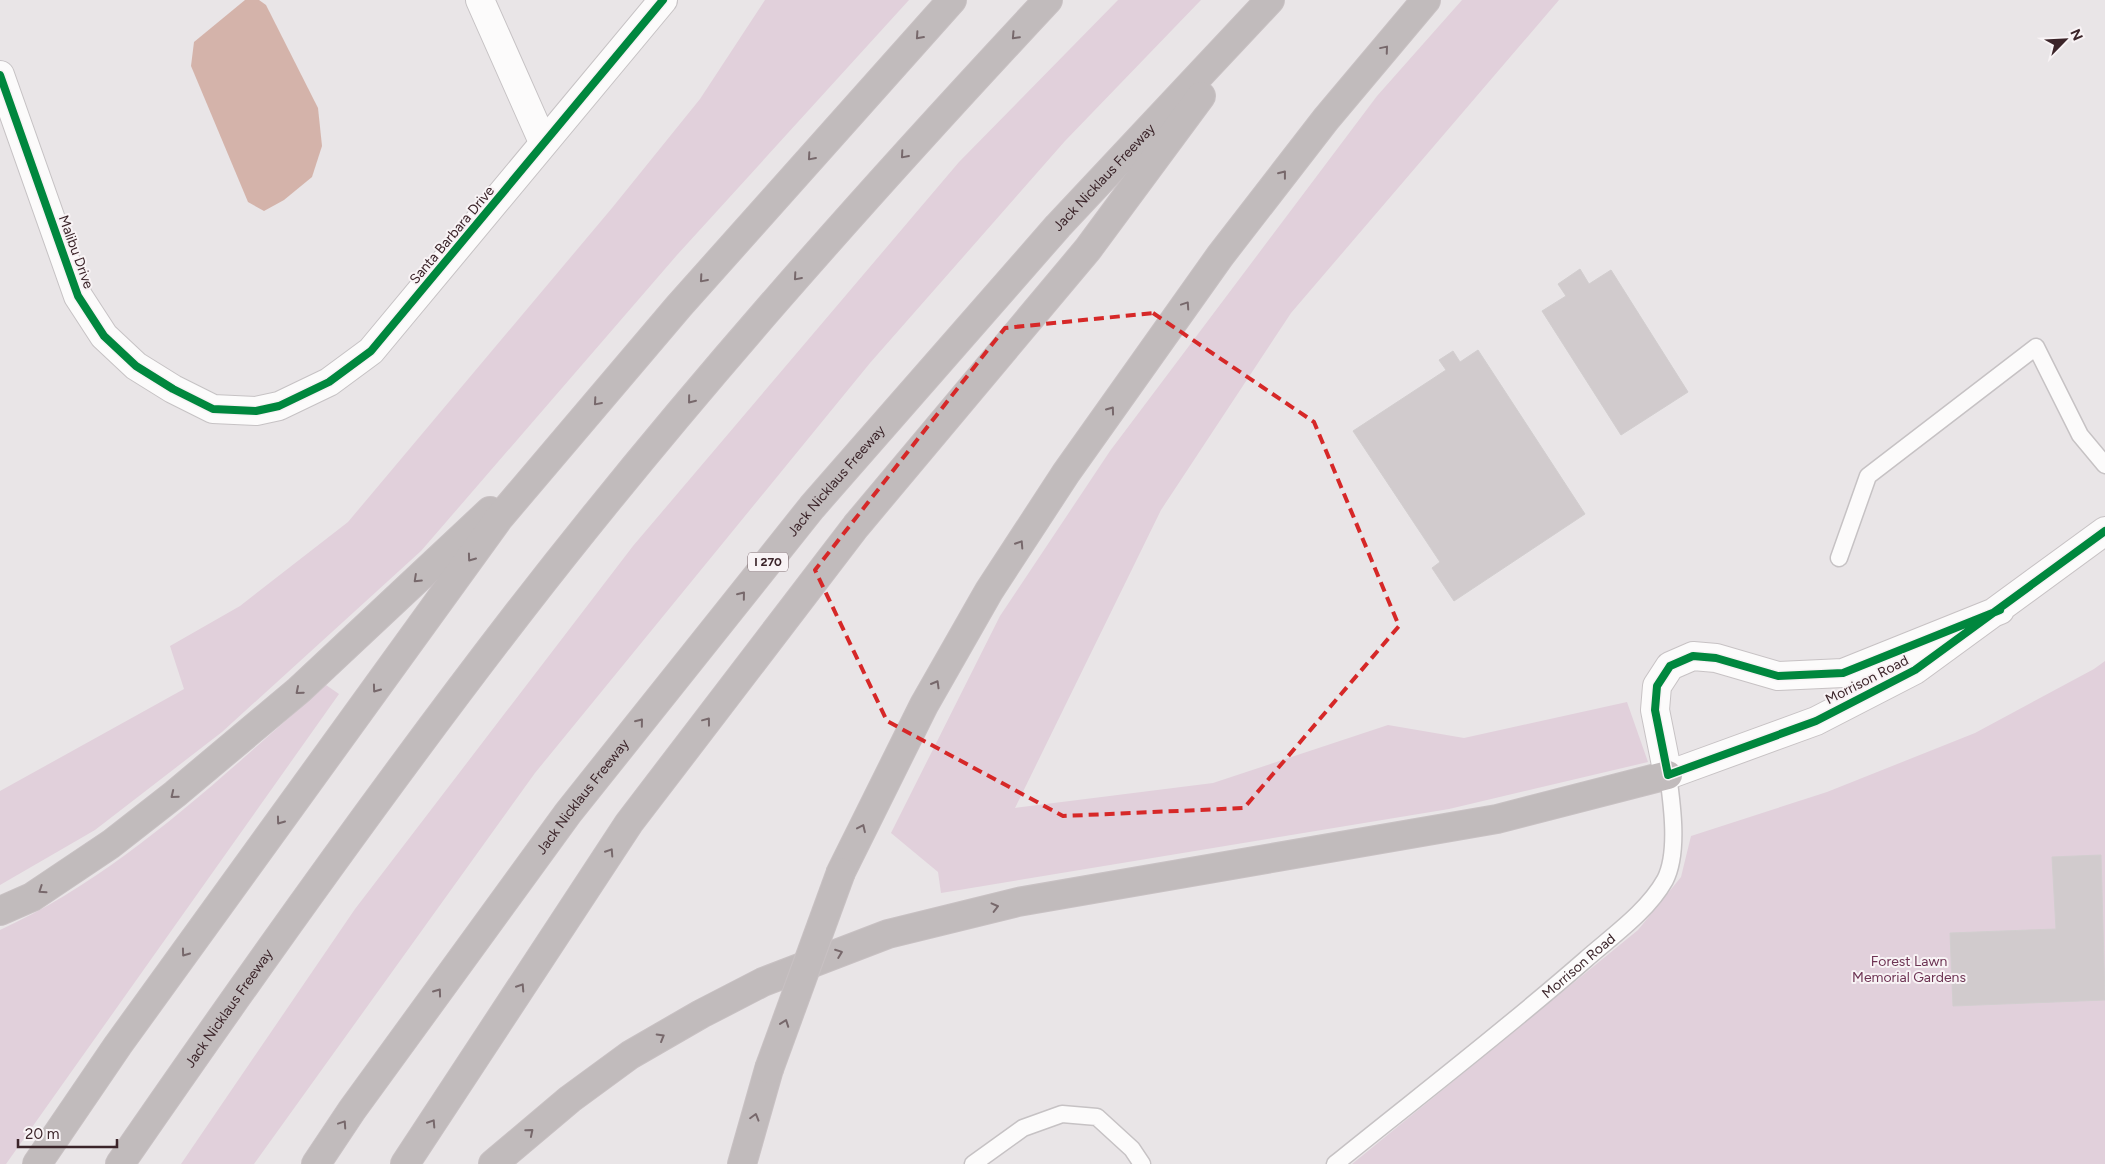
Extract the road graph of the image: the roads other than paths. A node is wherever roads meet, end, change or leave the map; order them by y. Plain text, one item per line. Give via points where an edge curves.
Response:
1 (480, 0) edge
2 (663, 0) edge
3 (952, 0) edge
4 (1048, 0) edge
5 (1271, 0) edge
6 (1426, 0) edge
7 (0, 75) edge
8 (544, 142) junction
9 (213, 409) joint
10 (544, 464) junction
11 (2105, 465) edge
12 (2105, 531) edge
13 (1839, 558) dead end
14 (2000, 610) junction
15 (1668, 775) junction
16 (0, 911) edge
17 (37, 1164) edge
18 (120, 1164) edge
19 (316, 1164) edge
20 (405, 1164) edge
21 (493, 1164) edge
22 (742, 1164) edge
23 (973, 1164) edge
24 (1142, 1164) edge
25 (1335, 1164) edge

1 - 8 street
2 - 8 street, Santa Barbara Drive
3 -> 10 highway via 692,291
4 -> 18 highway, Jack Nicklaus Freeway via 918,139 711,376 521,610 339,850
19 -> 5 highway, Jack Nicklaus Freeway / I 270 via 568,813 812,507 1058,226
20 -> 5 highway via 629,823 856,526 1088,249
22 -> 6 highway, bridge via 769,1069 841,872 924,705 989,591 1066,473 1220,256 1326,119
7 - 9 street, Malibu Drive via 78,296 104,336 136,366 173,390
8 - 9 street, Santa Barbara Drive via 371,351 329,382 279,406 256,411
10 -> 16 highway via 299,690 175,794 103,850 32,897
10 -> 17 highway via 488,534 118,1045
11 - 13 lane via 2080,435 2036,346 1868,476
12 - 14 street, Morrison Road
14 - 15 street, Morrison Road via 1915,670 1816,721
14 - 15 street via 1843,673 1778,676 1716,658 1693,656 1670,666 1657,686 1655,710
21 -> 15 highway via 570,1099 630,1055 763,982 888,934 1018,902 1497,819
15 - 25 lane, Morrison Road via 1674,823 1672,851 1666,879 1650,901 1560,982
23 - 24 lane via 1023,1128 1062,1114 1097,1117 1132,1149

